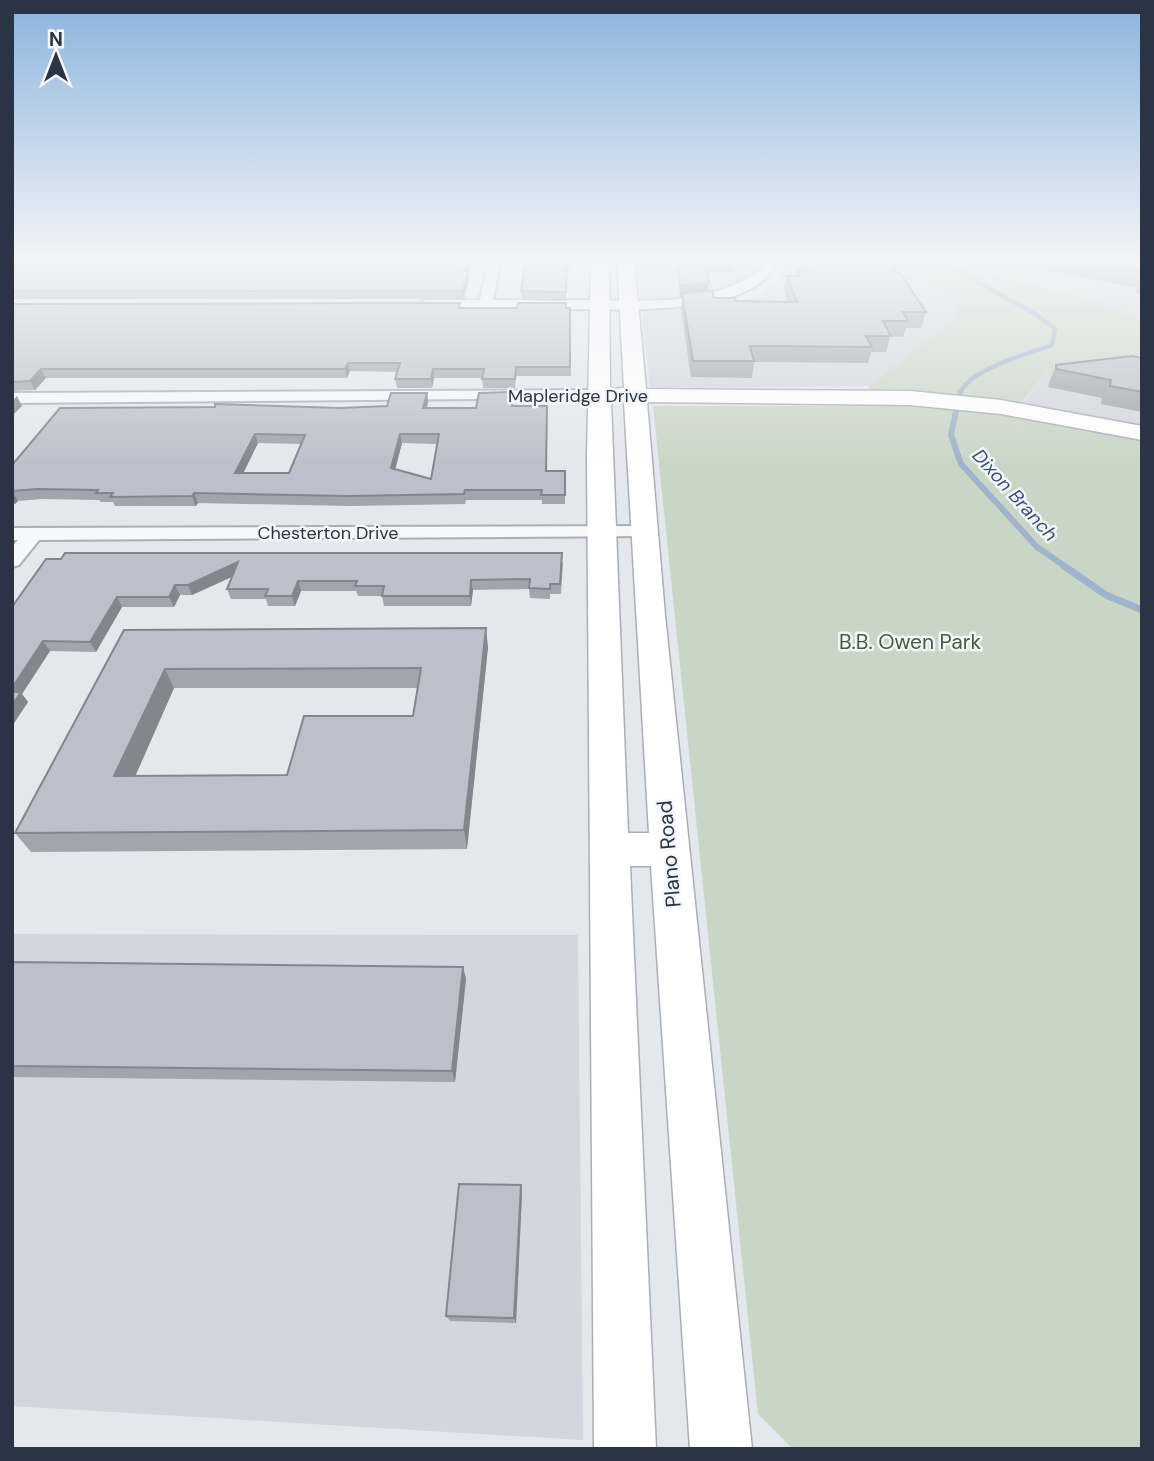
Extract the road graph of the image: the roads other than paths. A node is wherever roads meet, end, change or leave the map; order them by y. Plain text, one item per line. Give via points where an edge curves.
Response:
1 (601, 327) edge
2 (629, 327) edge
3 (600, 395) junction
4 (634, 396) junction
5 (12, 398) edge
6 (1142, 433) edge
7 (601, 532) junction
8 (645, 532) junction
9 (12, 534) edge
10 (33, 534) junction
11 (12, 561) edge
12 (669, 849) junction
13 (608, 850) junction
14 (625, 1449) edge
15 (720, 1449) edge

1 - 3 main road
2 - 4 main road, Plano Road
3 - 4 main road, Mapleridge Drive
3 - 5 street, Mapleridge Drive
3 - 7 main road
4 - 6 main road, Mapleridge Drive via 910,398 1001,407
4 - 8 main road, Plano Road
7 - 8 street, Chesterton Drive
7 - 10 street, Chesterton Drive
7 - 13 main road
8 - 12 main road, Plano Road
9 - 10 street, Chesterton Drive
10 - 11 street
12 - 13 main road
12 - 15 main road, Plano Road
13 - 14 main road

